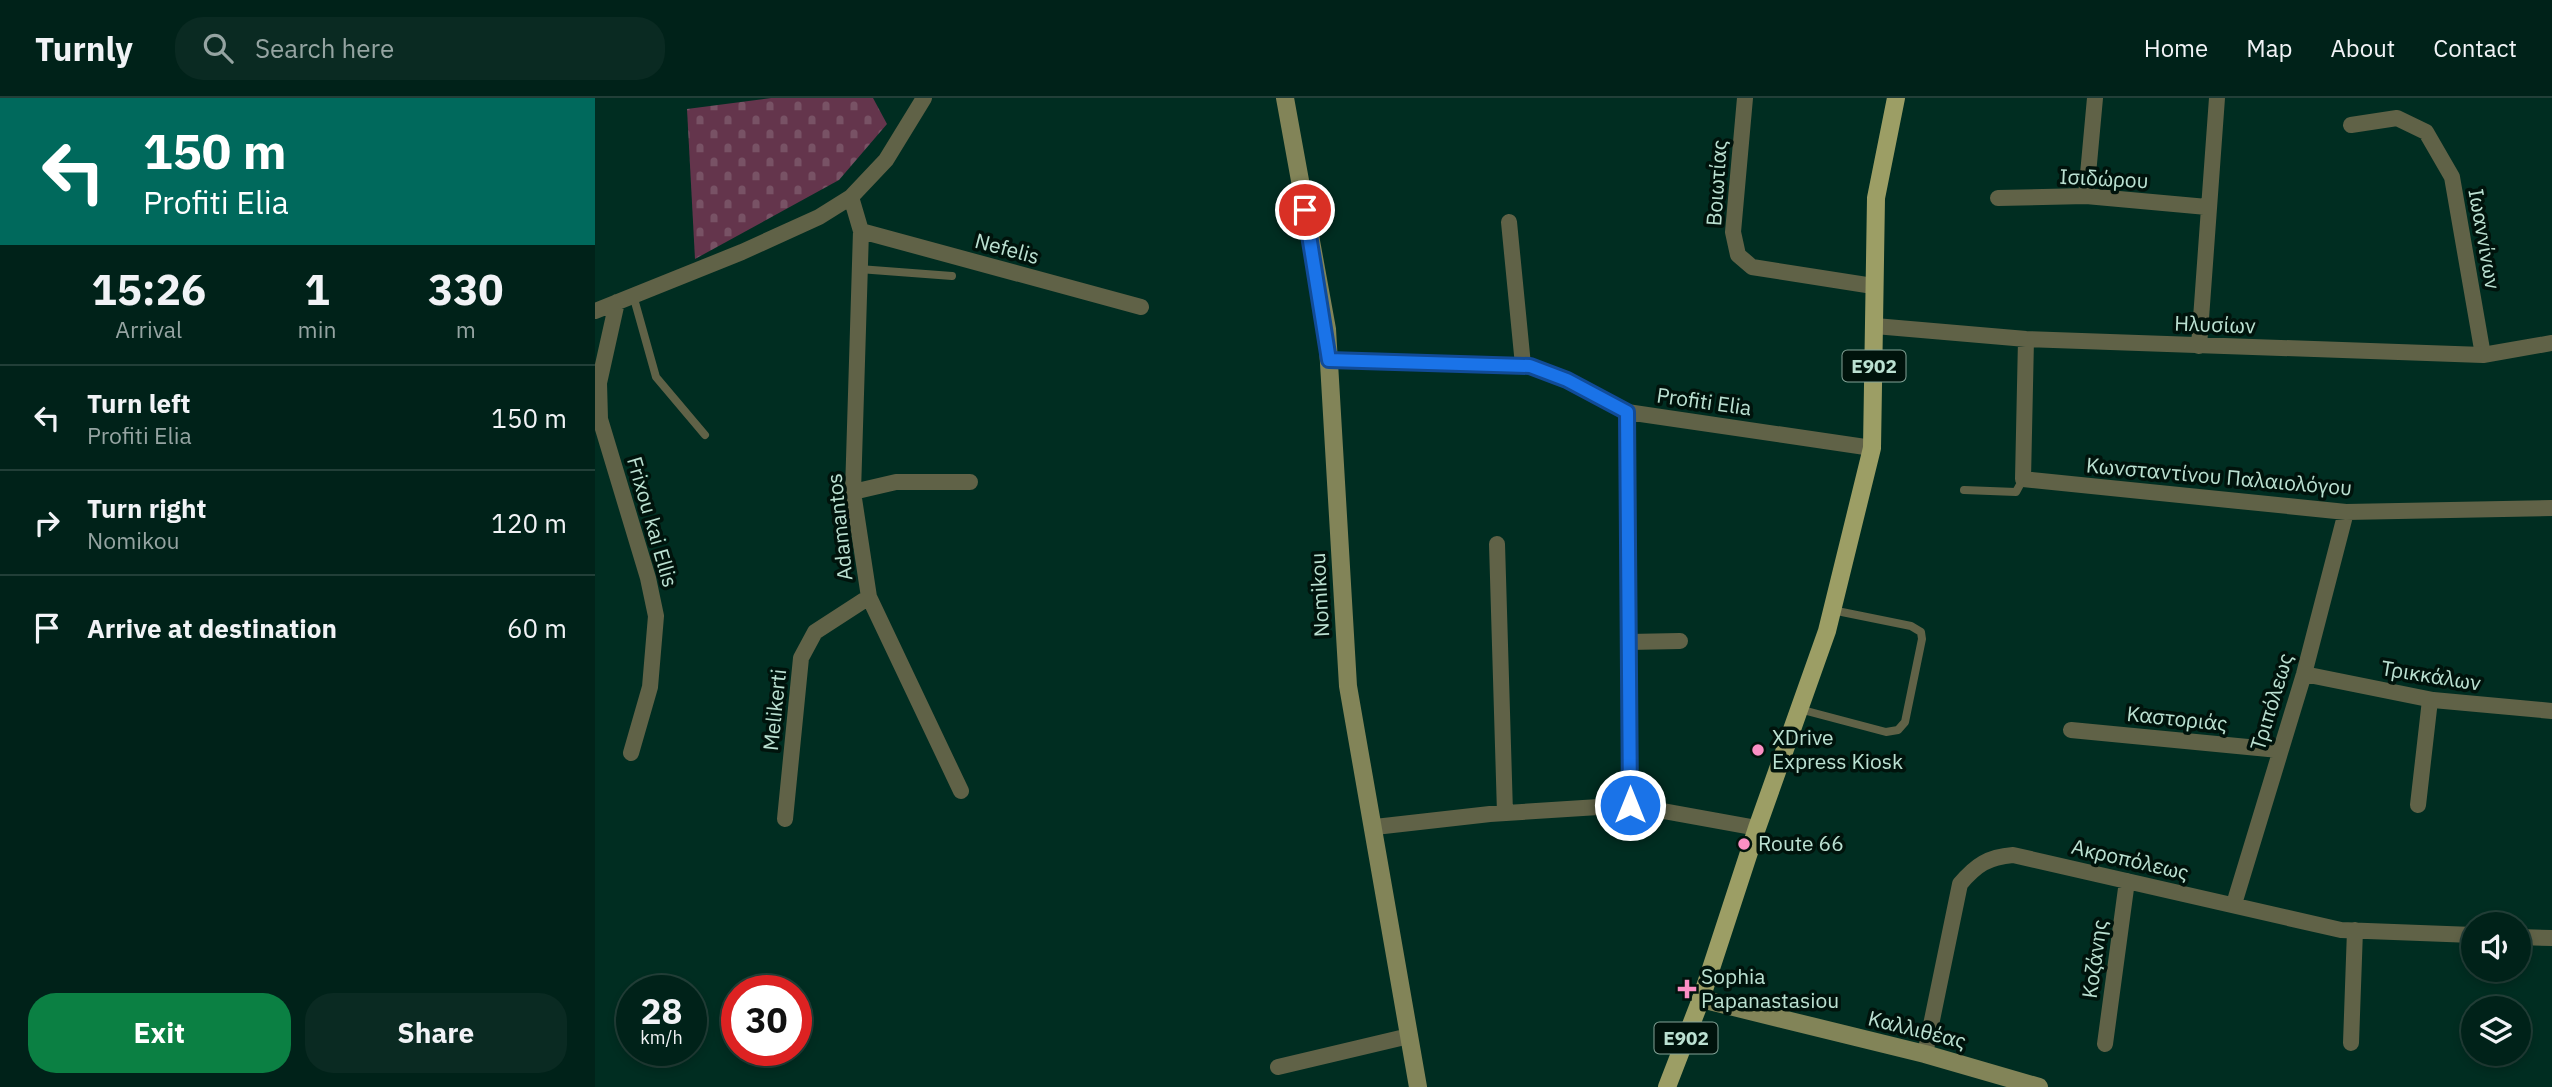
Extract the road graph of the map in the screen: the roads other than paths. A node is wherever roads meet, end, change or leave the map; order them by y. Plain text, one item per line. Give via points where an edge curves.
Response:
1 (923, 98) edge
2 (1285, 98) edge
3 (1745, 98) edge
4 (1896, 98) edge
5 (2095, 98) edge
6 (2217, 98) edge
7 (2351, 125) dead end
8 (851, 197) junction
9 (2086, 197) junction
10 (1998, 198) dead end
11 (2207, 207) junction
12 (1509, 222) dead end
13 (861, 231) junction
14 (859, 269) junction
15 (952, 276) dead end
16 (1873, 286) junction
17 (633, 295) junction
18 (617, 302) junction
19 (1141, 307) dead end
20 (595, 311) edge
21 (1875, 326) junction
22 (2027, 339) junction
23 (2552, 343) edge
24 (2199, 346) junction
25 (2483, 355) junction
26 (1329, 360) junction
27 (1523, 365) junction
28 (1627, 412) junction
29 (705, 435) dead end
30 (1872, 448) junction
31 (2023, 479) junction
32 (971, 482) dead end
33 (1964, 491) dead end
34 (853, 492) junction
35 (2552, 508) edge
36 (2346, 512) junction
37 (1497, 544) dead end
38 (869, 597) junction
39 (1832, 610) junction
40 (1680, 641) dead end
41 (1629, 642) junction
42 (2305, 674) junction
43 (2430, 700) junction
44 (1799, 709) junction
45 (2552, 711) edge
46 (2071, 730) dead end
47 (2279, 750) junction
48 (631, 753) dead end
49 (961, 791) dead end
50 (1630, 805) junction
51 (2418, 805) dead end
52 (1504, 813) junction
53 (785, 819) dead end
54 (1375, 827) junction
55 (1757, 828) junction
56 (2127, 881) junction
57 (2234, 904) junction
58 (2355, 930) junction
59 (2461, 934) edge
60 (2531, 937) edge
61 (2552, 938) edge
62 (1701, 999) junction
63 (1409, 1036) junction
64 (2351, 1043) dead end
65 (2105, 1044) dead end
66 (1926, 1054) junction
67 (1278, 1067) dead end
68 (1418, 1087) edge
69 (1668, 1087) edge
70 (2039, 1087) edge

1 - 8 street via 885,160
2 - 26 street, Nomikou
3 - 16 street, Βοιωτίας via 1733,232 1738,255 1752,267
4 - 16 main road, E902 via 1876,198
5 - 9 street
6 - 11 street
7 - 25 street, Ιωαννίνων via 2397,118 2427,132 2452,177
8 - 13 street, Adamantos
8 - 17 street via 753,247
9 - 10 street, Ισιδώρου
9 - 11 street, Ισιδώρου
11 - 24 street
12 - 27 street
13 - 14 street, Adamantos
13 - 19 street, Nefelis
14 - 15 lane
14 - 34 street, Adamantos
16 - 21 main road, E902
17 - 18 street
17 - 29 lane via 656,377
18 - 20 street
18 - 48 street, Frixou kai Ellis via 599,383 600,419 649,578 656,616 650,687
21 - 22 street, Ηλυσίων
21 - 30 main road, E902
22 - 24 street, Ηλυσίων
22 - 31 street
23 - 25 street, Ηλυσίων
24 - 25 street, Ηλυσίων
26 - 27 street, Profiti Elia
26 - 54 street, Nomikou via 1348,686
27 - 28 street, Profiti Elia via 1567,380
28 - 30 street, Profiti Elia
28 - 41 street
30 - 39 main road, E902
31 - 33 lane via 2016,492
31 - 36 street, Κωνσταντίνου Παλαιολόγου
32 - 34 street via 896,482
34 - 38 street, Adamantos
35 - 36 street, Κωνσταντίνου Παλαιολόγου
36 - 42 street, Τριπόλεως
37 - 52 street
38 - 49 street, Adamantos
38 - 53 street, Melikerti via 815,632 801,658
39 - 44 main road, E902
39 - 44 lane via 1921,632 1905,722 1898,730 1886,732
40 - 41 street
41 - 50 street
42 - 43 street, Τρικκάλων
42 - 47 street, Τριπόλεως
43 - 45 street, Τρικκάλων
43 - 51 street
44 - 55 main road, E902
46 - 47 street, Καστοριάς
47 - 57 street, Τριπόλεως
50 - 52 street
50 - 55 street
52 - 54 street
54 - 63 street, Nomikou
55 - 62 main road, E902
56 - 57 street, Ακροπόλεως
56 - 65 street, Κοζάνης
56 - 66 street, Ακροπόλεως via 2013,855 1994,857 1974,867 1960,884
57 - 58 street, Ακροπόλεως
58 - 59 street, Ακροπόλεως
58 - 64 street
60 - 61 street
62 - 66 street, Καλλιθέας
62 - 69 main road, E902
63 - 67 street
63 - 68 street, Nomikou
66 - 70 street, Καλλιθέας

